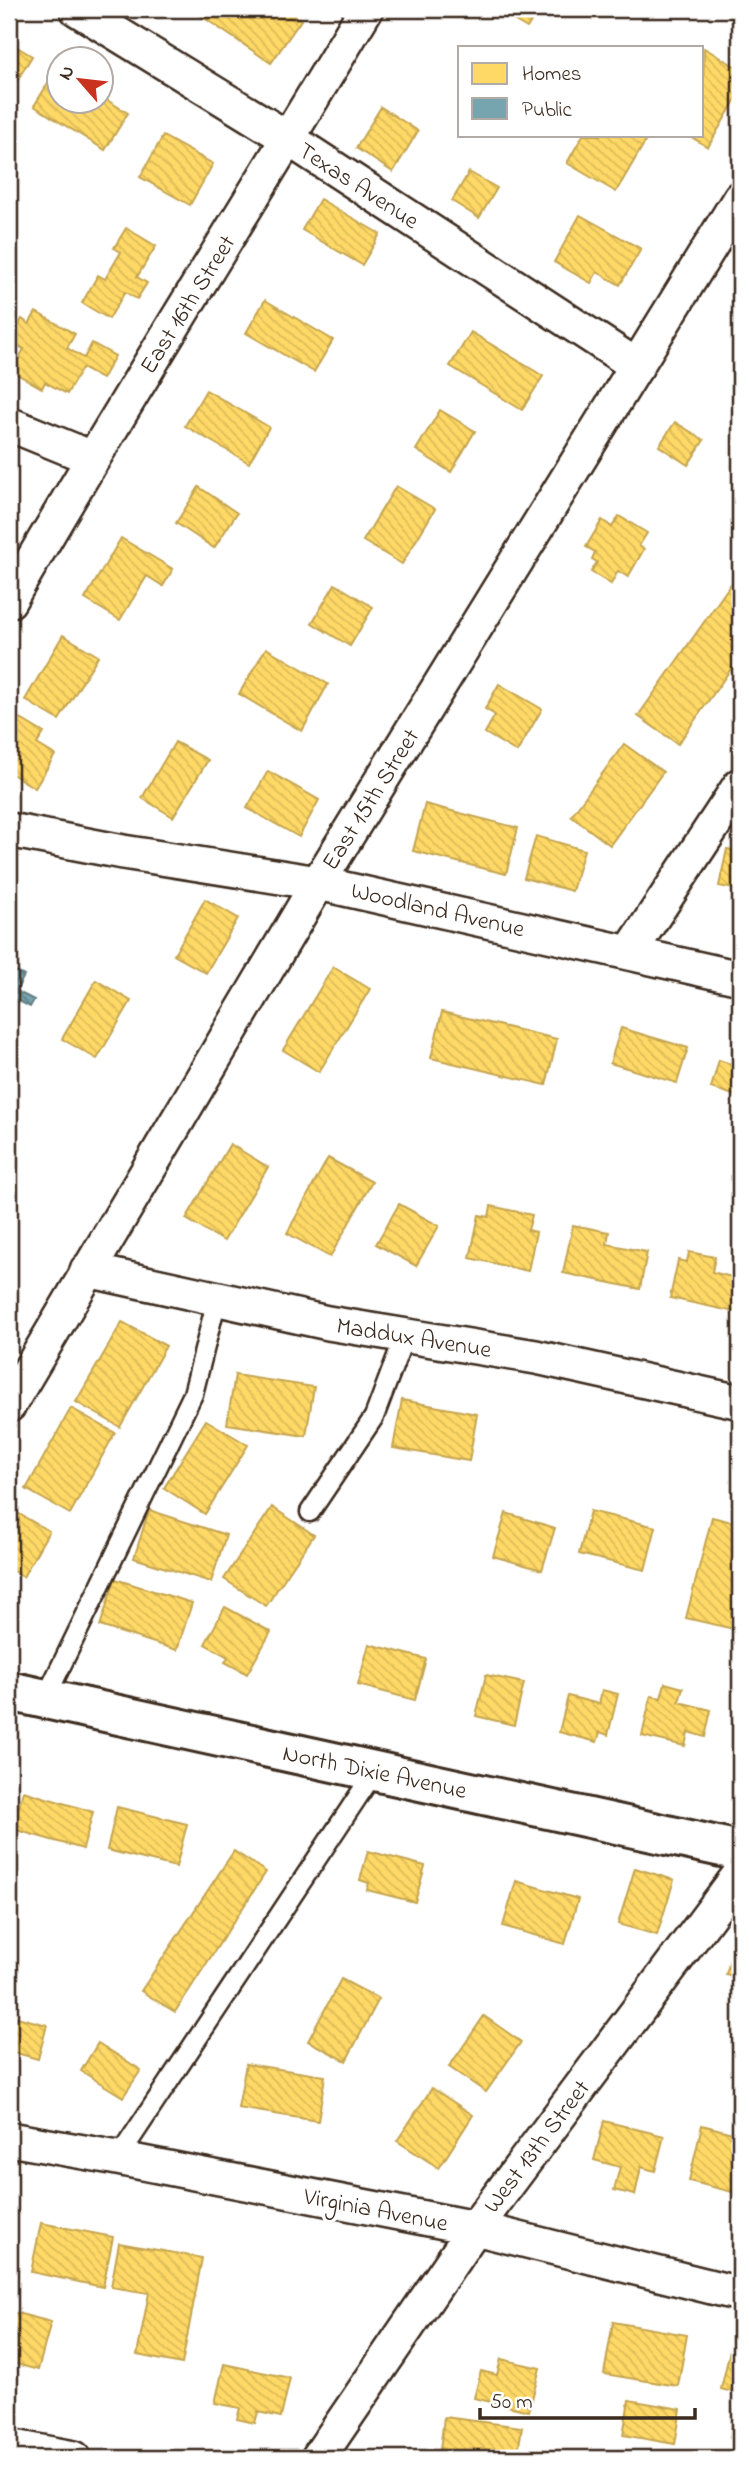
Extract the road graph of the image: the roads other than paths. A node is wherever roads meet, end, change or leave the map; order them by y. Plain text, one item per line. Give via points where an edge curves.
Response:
1 (77, 9) edge
2 (366, 9) edge
3 (289, 139) junction
4 (740, 198) edge
5 (637, 366) junction
6 (9, 424) edge
7 (92, 458) junction
8 (9, 601) edge
9 (740, 785) edge
10 (9, 830) edge
11 (318, 883) junction
12 (630, 952) junction
13 (740, 978) edge
14 (88, 1270) junction
15 (218, 1299) junction
16 (405, 1335) junction
17 (740, 1402) edge
18 (9, 1405) edge
19 (310, 1512) dead end
20 (9, 1690) edge
21 (45, 1699) junction
22 (375, 1770) junction
23 (740, 1851) edge
24 (740, 1874) edge
25 (9, 2139) edge
26 (118, 2158) junction
27 (475, 2228) junction
28 (740, 2294) edge
29 (9, 2446) edge
30 (74, 2458) edge
31 (318, 2458) edge

1 - 3 street, Texas Avenue
2 - 3 street, East 16th Street
3 - 5 street, Texas Avenue
3 - 7 street, East 16th Street
4 - 5 street, East 15th Street
5 - 11 street, East 15th Street
6 - 7 street
7 - 8 street, East 16th Street
9 - 12 street
10 - 11 street, Woodland Avenue
11 - 12 street, Woodland Avenue
11 - 14 street, East 15th Street
12 - 13 street, Woodland Avenue
14 - 15 street, Maddux Avenue
14 - 18 street, East 15th Street
15 - 16 street, Maddux Avenue
15 - 21 lane via 193,1394
16 - 17 street, Maddux Avenue via 536,1357
16 - 19 lane via 373,1417
20 - 21 street, North Dixie Avenue
21 - 22 street, North Dixie Avenue
22 - 23 street, North Dixie Avenue
22 - 26 lane
24 - 27 street, West 13th Street
25 - 26 street, Virginia Avenue
26 - 27 street, Virginia Avenue
27 - 28 street, Virginia Avenue
27 - 31 street, West 13th Street
29 - 30 street

